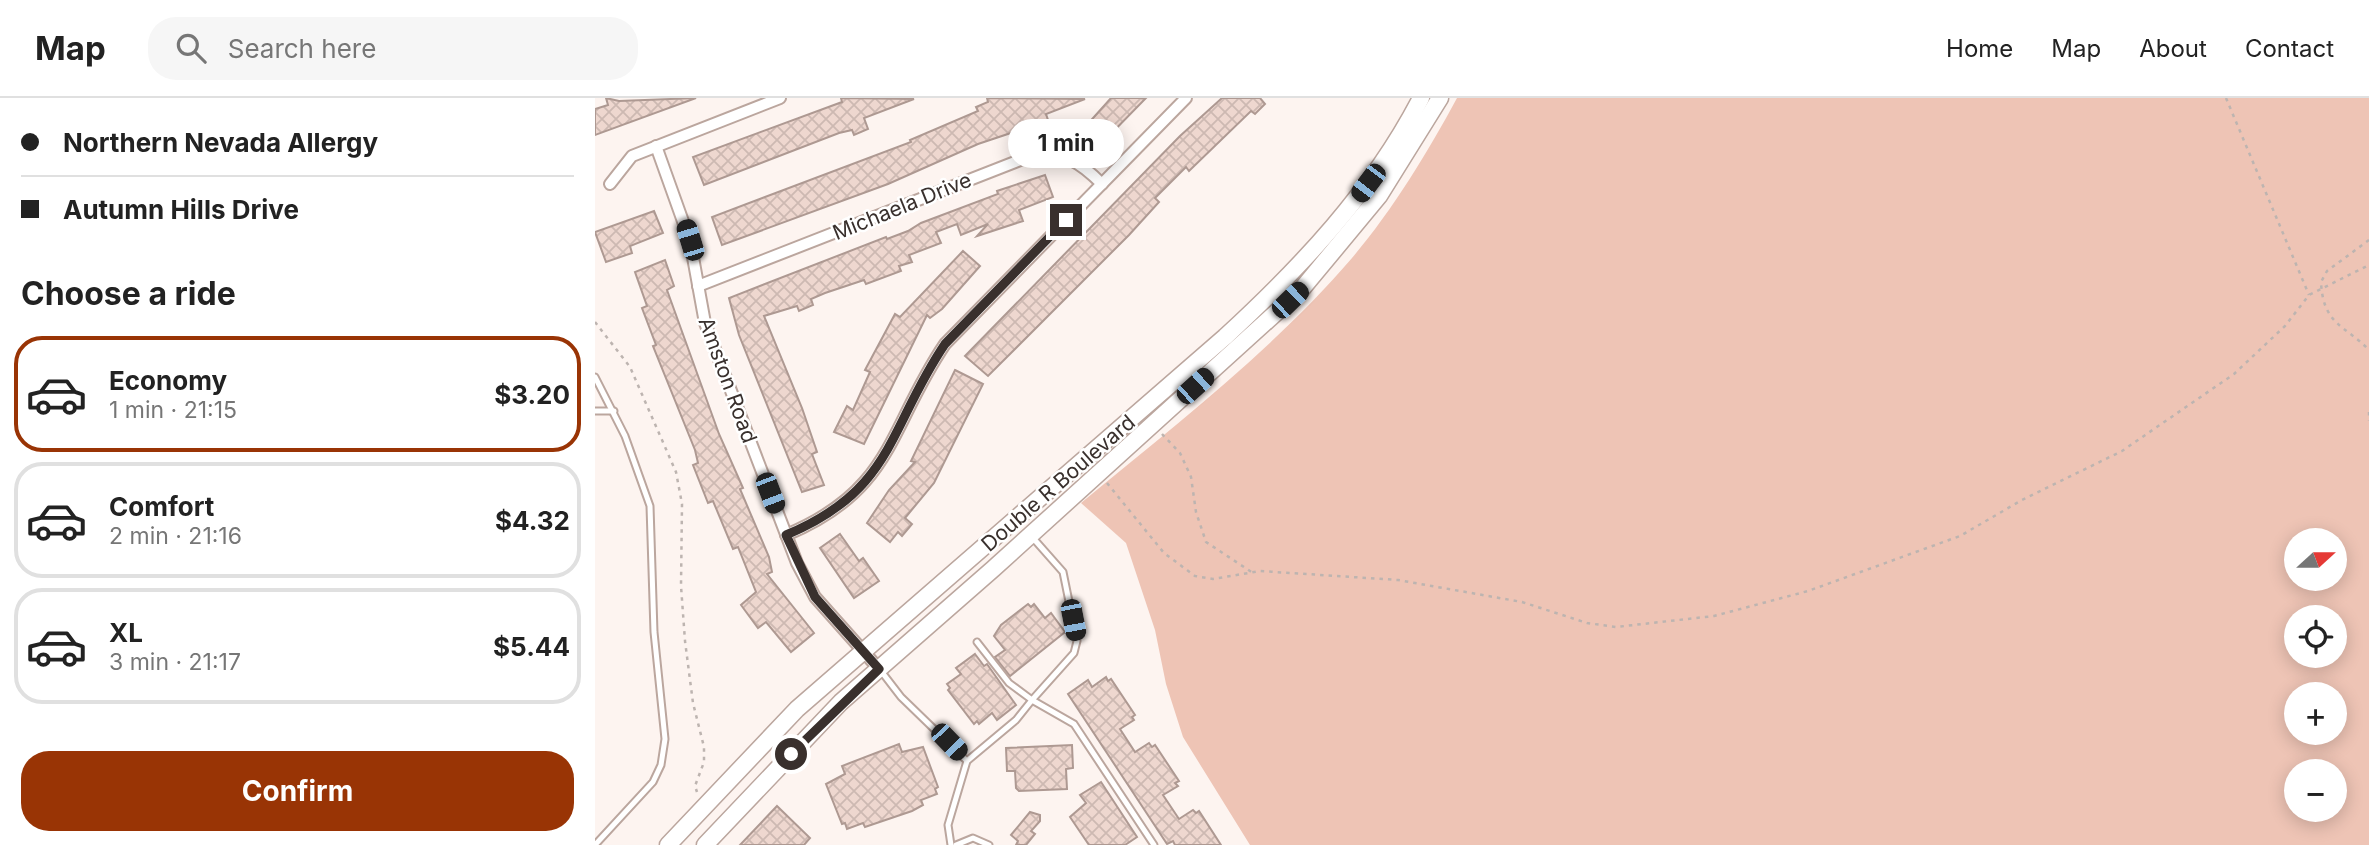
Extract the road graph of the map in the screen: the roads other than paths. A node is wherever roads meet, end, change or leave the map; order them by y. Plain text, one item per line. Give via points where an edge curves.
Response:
1 (780, 98) edge
2 (1187, 98) edge
3 (1421, 98) edge
4 (1440, 98) edge
5 (656, 146) junction
6 (610, 184) dead end
7 (1102, 184) junction
8 (698, 286) junction
9 (595, 377) edge
10 (595, 411) edge
11 (614, 411) junction
12 (786, 535) junction
13 (1031, 535) junction
14 (977, 642) dead end
15 (863, 651) junction
16 (879, 669) junction
17 (1032, 700) junction
18 (967, 761) junction
19 (595, 845) edge
20 (668, 845) edge
21 (705, 845) edge
22 (954, 845) edge
23 (989, 845) edge
24 (1154, 845) edge

1 - 5 street
2 - 7 street
3 - 15 main road, Double R Boulevard via 1368,183 1283,283
4 - 13 main road, Double R Boulevard via 1371,206 1301,290
5 - 6 street via 632,156
5 - 8 street, Amston Road via 690,240
7 - 8 street, Michaela Drive via 1075,160 1047,153 1033,155
7 - 12 street via 945,344 892,444 865,484 828,513
8 - 12 street, Amston Road via 705,323
9 - 11 lane
10 - 11 lane
11 - 19 lane via 650,506 654,632 665,739 653,782
12 - 15 street, Amston Road via 815,597
13 - 16 main road, Double R Boulevard
13 - 17 lane via 1063,572 1077,640 1074,653
14 - 17 lane via 1009,683
15 - 16 street, Amston Road
15 - 20 main road, Double R Boulevard via 797,709
16 - 18 lane
16 - 21 main road, Double R Boulevard via 825,718
17 - 18 lane via 1016,720
17 - 24 lane via 1074,724
18 - 22 lane via 951,809 948,832
22 - 23 lane via 973,838

